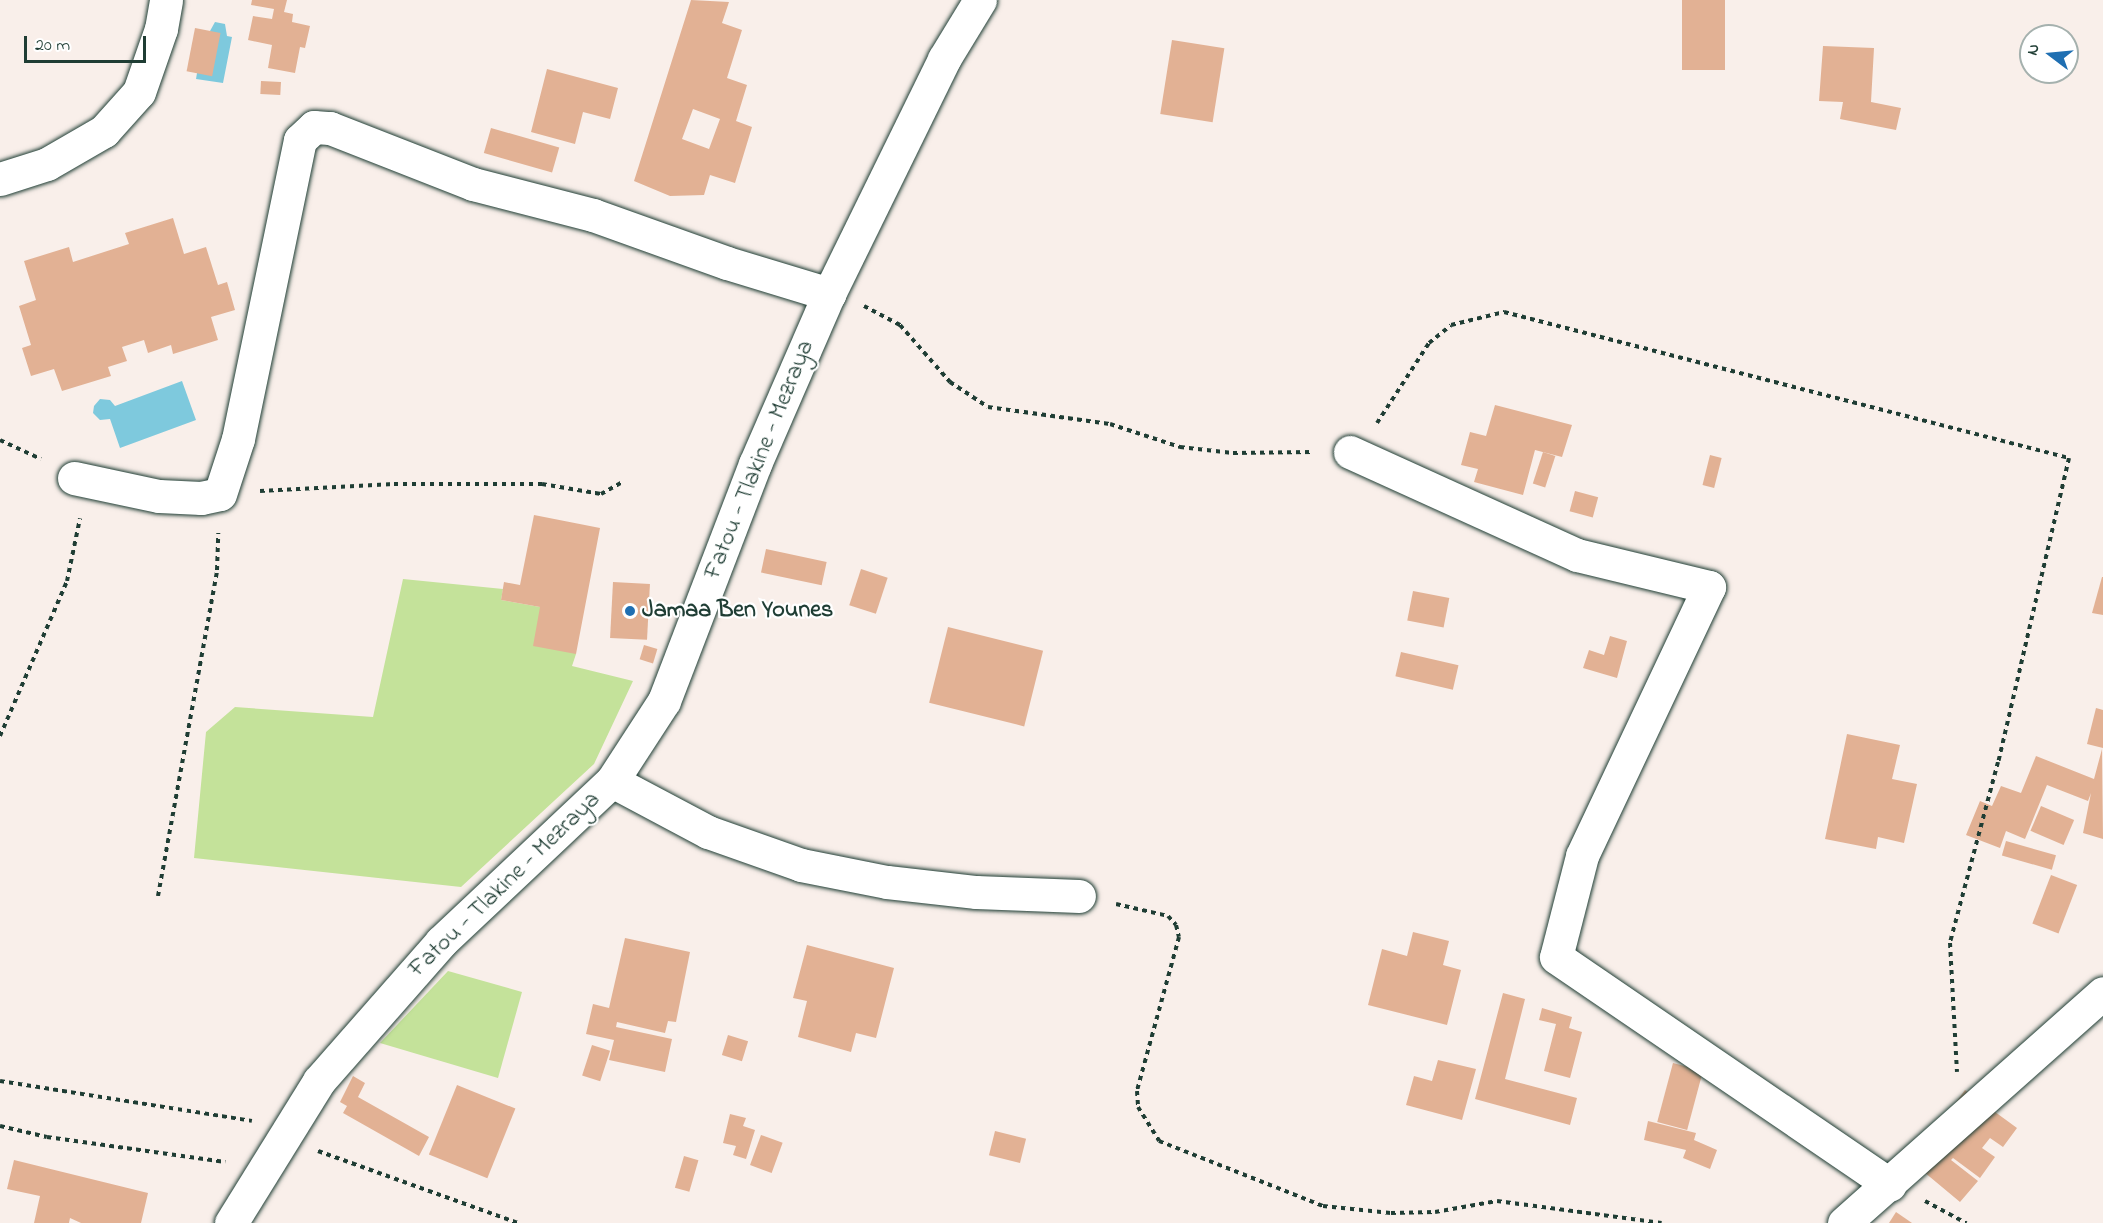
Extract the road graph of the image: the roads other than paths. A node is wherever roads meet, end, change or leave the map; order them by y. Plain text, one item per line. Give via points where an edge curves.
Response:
1 (166, 0) edge
2 (980, 0) edge
3 (0, 179) edge
4 (829, 294) junction
5 (1350, 452) road end
6 (74, 478) road end
7 (612, 781) junction
8 (1079, 896) road end
9 (2103, 993) edge
10 (1890, 1185) junction
11 (231, 1223) edge
12 (1844, 1223) edge

1 - 3 street via 161,29 139,92 104,131 47,164
2 - 4 street, Fatou - Tlakine - Mezraya via 944,59
4 - 6 street via 593,215 473,184 330,128 314,127 300,140 238,439 220,494 201,498 159,496
4 - 7 street, Fatou - Tlakine - Mezraya via 764,443 664,701
5 - 10 street via 1577,555 1709,587 1582,856 1556,957
7 - 8 street via 708,832 801,865 887,882 976,892
7 - 11 street, Fatou - Tlakine - Mezraya via 441,942 318,1081
9 - 10 street via 1959,1118
10 - 12 street

